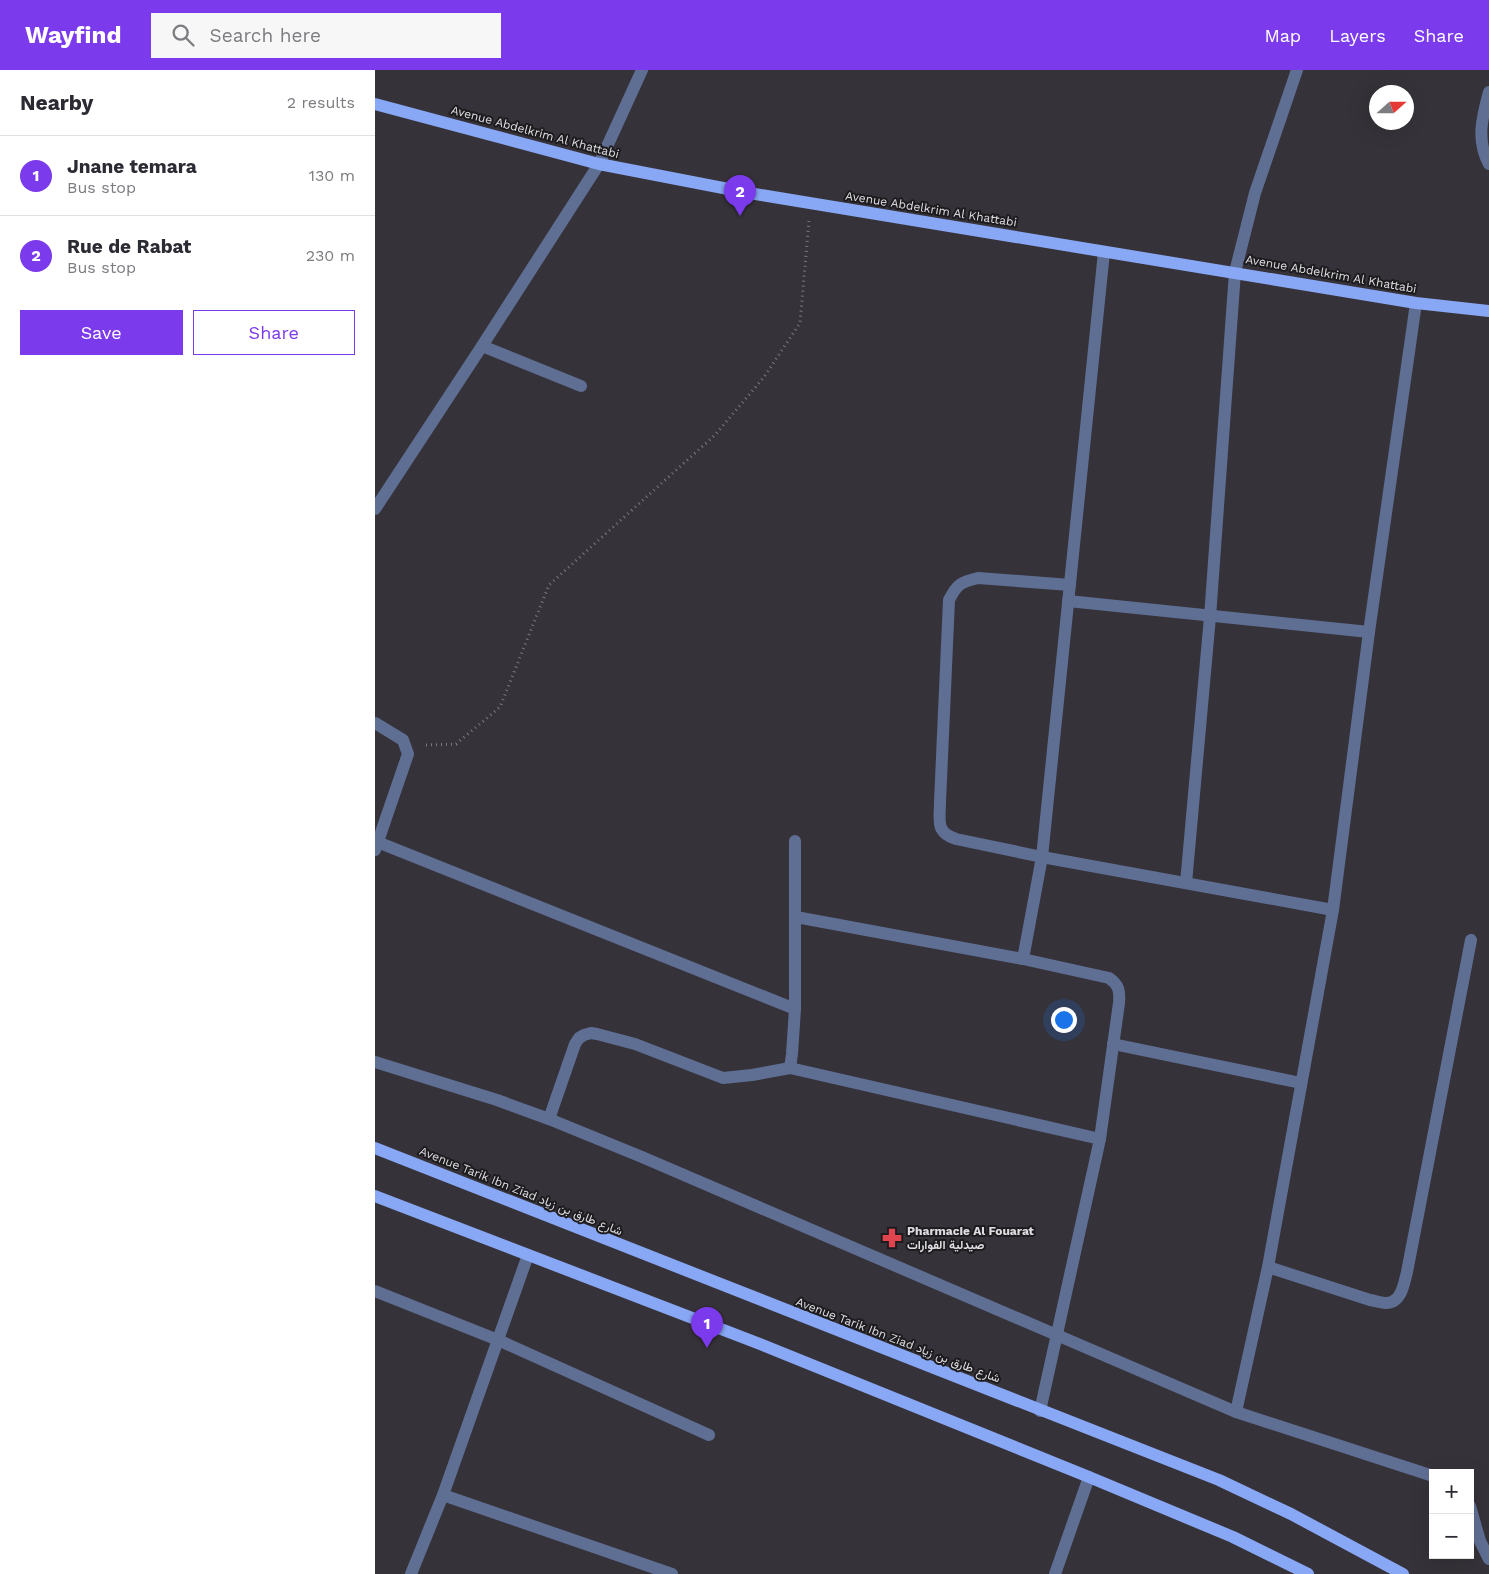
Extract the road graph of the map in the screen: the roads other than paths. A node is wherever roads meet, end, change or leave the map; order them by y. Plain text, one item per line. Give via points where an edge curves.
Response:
1 (642, 70) edge
2 (1297, 70) edge
3 (1489, 92) edge
4 (375, 104) edge
5 (599, 164) junction
6 (1489, 164) edge
7 (1104, 252) junction
8 (1235, 272) junction
9 (1416, 303) junction
10 (1489, 311) edge
11 (483, 346) junction
12 (581, 386) dead end
13 (375, 509) edge
14 (1070, 585) junction
15 (1068, 601) junction
16 (1210, 617) junction
17 (1369, 632) junction
18 (376, 725) edge
19 (795, 841) dead end
20 (376, 845) edge
21 (1042, 857) junction
22 (1186, 884) junction
23 (1333, 910) junction
24 (796, 917) junction
25 (1471, 940) dead end
26 (1023, 959) junction
27 (795, 1009) junction
28 (1113, 1044) junction
29 (375, 1062) edge
30 (790, 1068) junction
31 (1301, 1083) junction
32 (549, 1119) junction
33 (1100, 1139) junction
34 (375, 1148) edge
35 (375, 1196) edge
36 (528, 1255) junction
37 (1268, 1267) junction
38 (375, 1291) edge
39 (1057, 1334) junction
40 (498, 1340) junction
41 (1040, 1411) junction
42 (1236, 1412) junction
43 (709, 1435) dead end
44 (1429, 1475) edge
45 (1089, 1477) junction
46 (443, 1495) junction
47 (1472, 1514) edge
48 (1489, 1559) edge
49 (411, 1574) edge
50 (672, 1574) edge
51 (1055, 1574) edge
52 (1308, 1574) edge
53 (1403, 1574) edge

1 - 5 street
2 - 8 street via 1255,193
3 - 6 street via 1480,137
4 - 5 main road, Avenue Abdelkrim Al Khattabi
5 - 7 main road, Avenue Abdelkrim Al Khattabi via 749,193
5 - 11 street
7 - 8 main road, Avenue Abdelkrim Al Khattabi
7 - 14 street
8 - 9 main road, Avenue Abdelkrim Al Khattabi
8 - 16 street
9 - 10 main road, Avenue Abdelkrim Al Khattabi
9 - 17 street
11 - 12 street
11 - 13 street
14 - 15 street
14 - 21 street via 978,578 964,581 949,600 940,802 942,832 956,839
15 - 16 street
15 - 21 street
16 - 17 street
16 - 22 street
17 - 23 street
18 - 20 street via 403,740 408,754
19 - 24 street
20 - 27 street
21 - 22 street
21 - 26 street
22 - 23 street
23 - 31 street
24 - 26 street
24 - 27 street
25 - 37 street via 1401,1292 1387,1303 1370,1300
26 - 28 street via 1114,981 1120,992
27 - 30 street
28 - 31 street
28 - 33 street
29 - 32 street
30 - 32 street via 723,1078 635,1044 591,1033 579,1038 575,1044
30 - 33 street
31 - 37 street
32 - 39 street
33 - 39 street
34 - 41 main road, Avenue Tarik Ibn Ziad شارع طارق بن زياد
35 - 36 main road
36 - 40 street
36 - 45 main road
37 - 42 street
38 - 40 street
39 - 41 street
39 - 42 street
40 - 43 street
40 - 46 street
41 - 53 main road, Avenue Tarik Ibn Ziad شارع طارق بن زياد via 1219,1480
42 - 44 street
45 - 51 street
45 - 52 main road via 1233,1537
46 - 49 street
46 - 50 street
47 - 48 street

